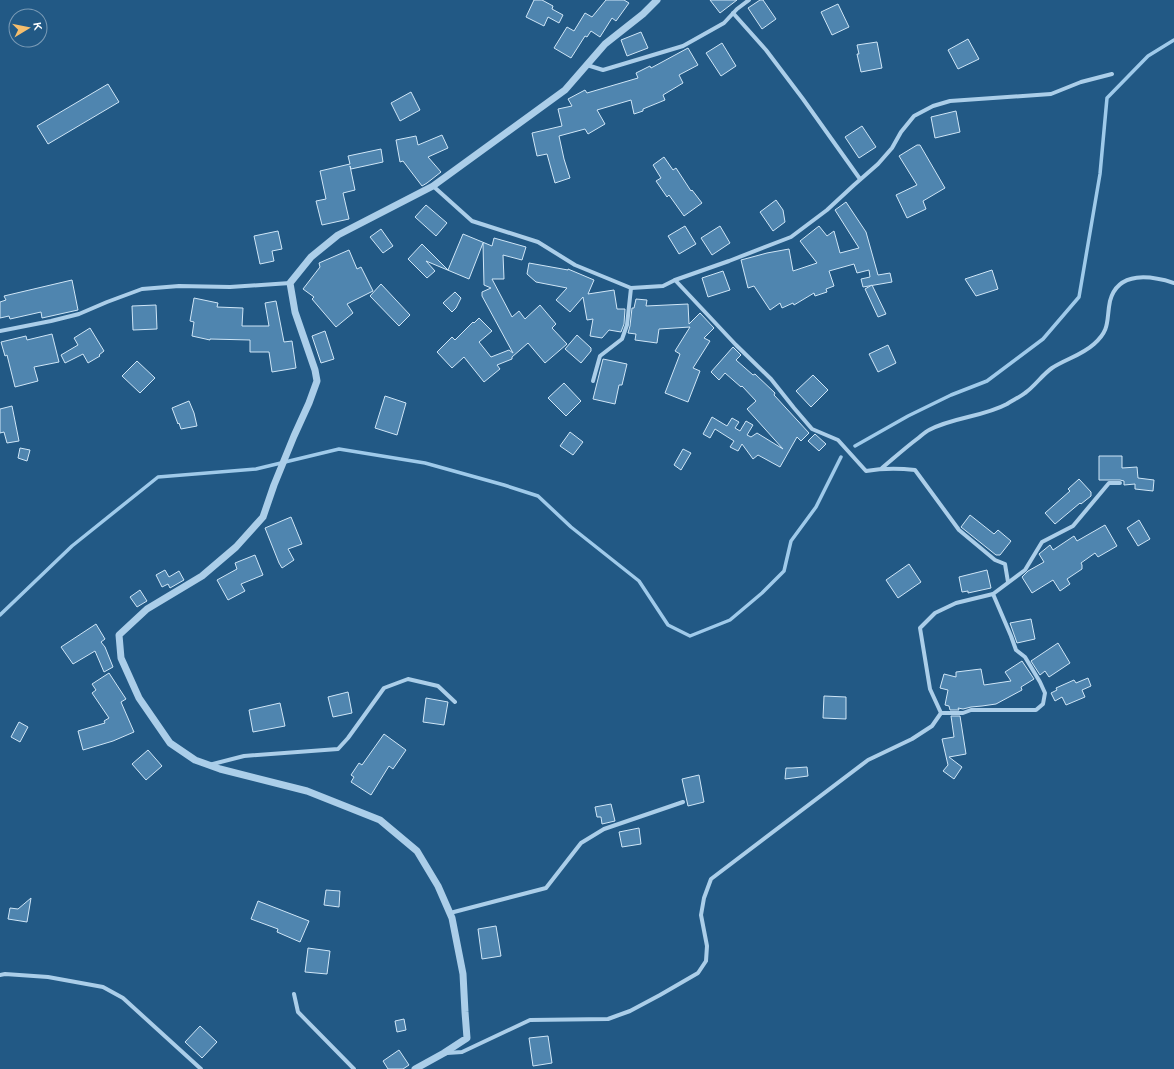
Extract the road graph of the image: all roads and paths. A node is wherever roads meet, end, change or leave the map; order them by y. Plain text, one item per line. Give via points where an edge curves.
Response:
1 (657, 0) edge
2 (749, 0) edge
3 (733, 13) junction
4 (586, 65) junction
5 (1112, 74) dead end
6 (860, 179) junction
7 (433, 186) junction
8 (675, 280) junction
9 (290, 283) junction
10 (1174, 283) edge
11 (631, 288) junction
12 (0, 331) edge
13 (593, 381) dead end
14 (882, 468) junction
15 (1120, 483) dead end
16 (1008, 582) junction
17 (993, 594) junction
18 (455, 702) dead end
19 (941, 713) junction
20 (209, 765) junction
21 (683, 802) dead end
22 (450, 912) junction
23 (0, 975) edge
24 (294, 994) dead end
25 (444, 1053) junction
26 (201, 1069) edge
27 (354, 1069) edge
28 (417, 1069) edge

1 - 4 street via 605,44
2 - 3 street
3 - 4 street via 724,23 683,46 603,70
3 - 6 street via 804,100
4 - 7 street via 565,90
5 - 6 street via 1081,82 1051,94 950,101 933,106 914,116 892,148
6 - 8 street via 827,210 791,236
7 - 9 street via 338,234 311,258
7 - 11 street via 472,221 538,242 575,265
8 - 11 street via 663,286
8 - 14 street via 771,379 812,429 838,440 866,471
9 - 12 street via 142,289 79,314
9 - 20 street via 295,312 317,381 263,517 236,547 202,576 147,609 119,635 121,658 139,698 170,743 196,760
10 - 14 street via 1157,278 1132,278 1120,283 1110,300 1104,335 1093,345 1074,358 1052,368 1026,393 1005,405 929,430
11 - 13 street via 627,325 622,339 600,356
14 - 16 street via 915,470 959,530 995,560 1005,564
15 - 16 street via 1109,483 1073,526 1042,542 1025,570
16 - 17 street
17 - 19 street via 956,603 935,613 920,628 930,689
17 - 19 street via 1016,650 1025,657 1040,682 1045,693 1043,704 1036,710 971,710 963,713
18 - 20 street via 438,686 408,679 384,688 338,749 244,756
19 - 25 street via 932,726 912,739 868,760 711,879 701,915 707,946 706,962 698,973 630,1011 608,1019 530,1020 462,1052
20 - 22 street via 307,791 380,820 417,851
21 - 22 street via 604,830 581,843 546,888
22 - 25 street via 463,974 468,1038
23 - 26 street via 48,977 103,987 123,998
24 - 27 street via 298,1012
25 - 28 street

